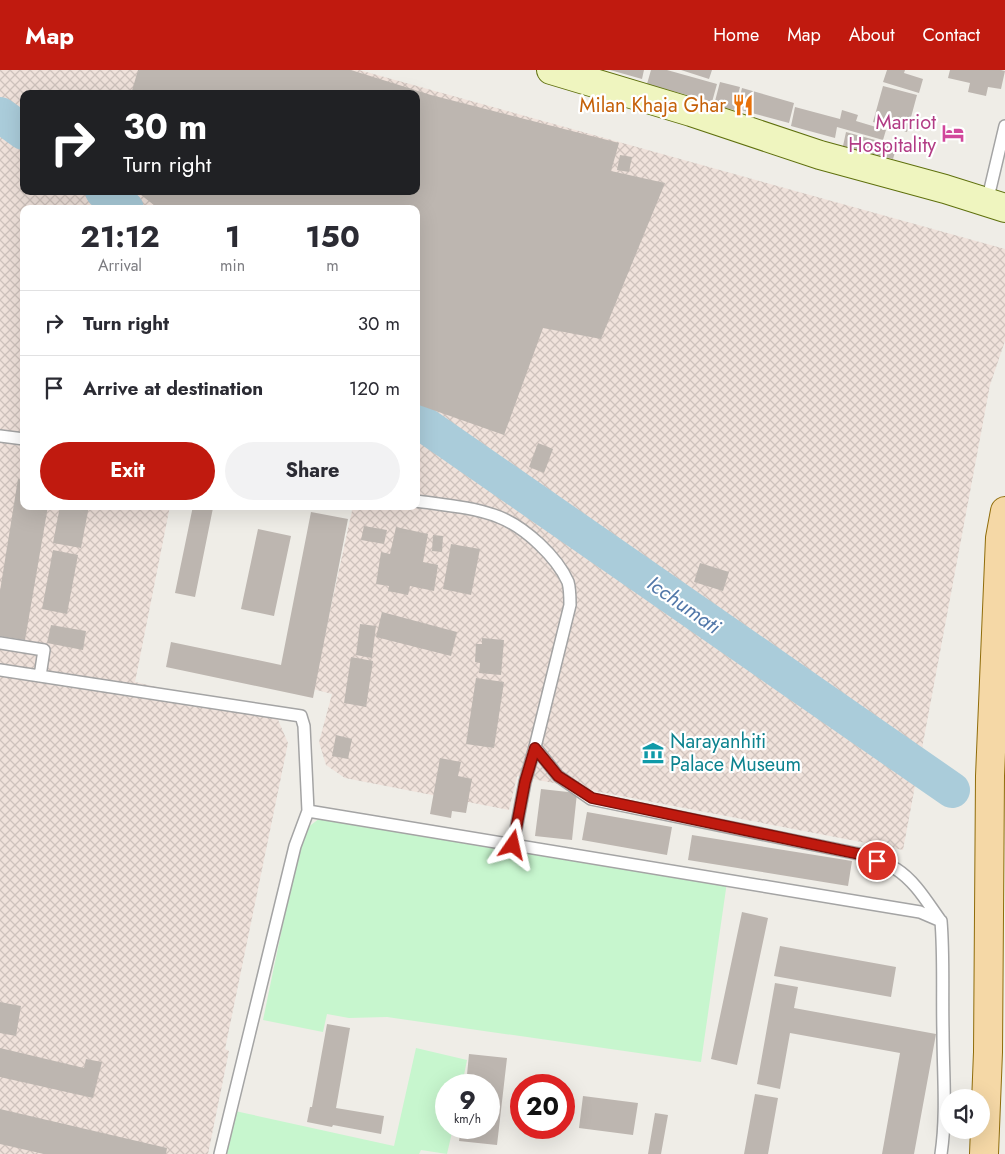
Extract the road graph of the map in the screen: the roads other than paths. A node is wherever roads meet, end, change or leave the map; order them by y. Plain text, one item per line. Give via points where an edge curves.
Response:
1 (551, 70) edge
2 (1005, 126) edge
3 (996, 205) edge
4 (0, 436) edge
5 (20, 438) edge
6 (420, 502) edge
7 (1005, 511) edge
8 (0, 643) edge
9 (0, 670) edge
10 (40, 676) junction
11 (535, 748) junction
12 (998, 776) edge
13 (308, 811) junction
14 (513, 845) junction
15 (942, 921) junction
16 (220, 1154) edge
17 (941, 1154) edge
18 (984, 1154) edge

1 - 3 main road via 820,155
2 - 3 lane
4 - 5 lane
6 - 11 lane via 478,511 522,530 547,552 568,584 570,605
7 - 12 main road via 1000,538
8 - 10 lane via 44,650
9 - 10 lane
10 - 13 lane via 301,716
11 - 14 lane
11 - 15 lane via 558,776 592,798 859,854 896,868 914,884
12 - 18 main road
13 - 14 lane
13 - 16 lane via 295,846
14 - 15 lane via 920,912
15 - 17 lane via 944,1132

